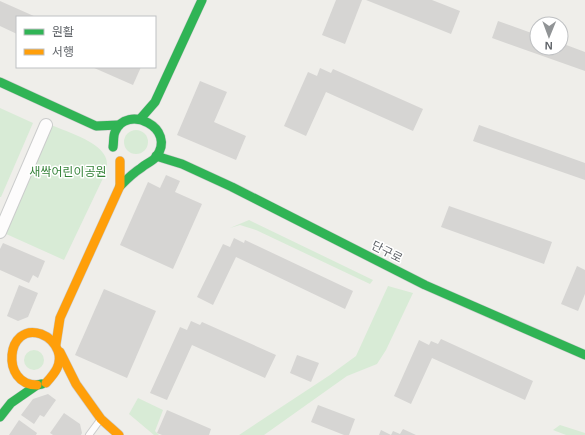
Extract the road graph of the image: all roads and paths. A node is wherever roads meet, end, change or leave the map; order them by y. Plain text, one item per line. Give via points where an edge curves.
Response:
1 (202, 0) edge
2 (0, 82) edge
3 (155, 102) junction
4 (141, 118) junction
5 (46, 125) dead end
6 (96, 126) junction
7 (119, 126) junction
8 (154, 126) junction
9 (161, 141) junction
10 (112, 147) junction
11 (156, 156) junction
12 (120, 161) junction
13 (182, 164) junction
14 (143, 166) junction
15 (120, 186) junction
16 (0, 232) edge
17 (60, 318) junction
18 (34, 333) junction
19 (6, 337) dead end
20 (18, 338) junction
21 (58, 348) junction
22 (585, 355) edge
23 (13, 383) junction
24 (68, 383) junction
25 (42, 384) junction
26 (11, 403) junction
27 (0, 418) edge
28 (100, 419) junction
29 (89, 435) edge
30 (120, 435) edge

1 - 3 street
2 - 6 street
3 - 4 street
3 - 8 street
4 - 7 street via 133,118
4 - 8 street
5 - 16 street
6 - 7 street
6 - 10 street
7 - 10 street via 114,132
8 - 9 street
9 - 11 street
9 - 13 street
10 - 12 street
11 - 13 street, 단구로
11 - 14 street
12 - 14 street via 135,167
12 - 15 street
13 - 22 street, 단구로 via 425,285
14 - 15 street
15 - 17 street
17 - 18 street
17 - 21 street
18 - 20 street
18 - 21 street via 50,338
19 - 20 street
20 - 23 street via 12,344 6,358
21 - 24 street
21 - 25 street via 61,361 58,370
23 - 25 street
23 - 26 street
24 - 25 street
24 - 28 street
25 - 26 street
26 - 27 street
28 - 29 lane
28 - 30 street

